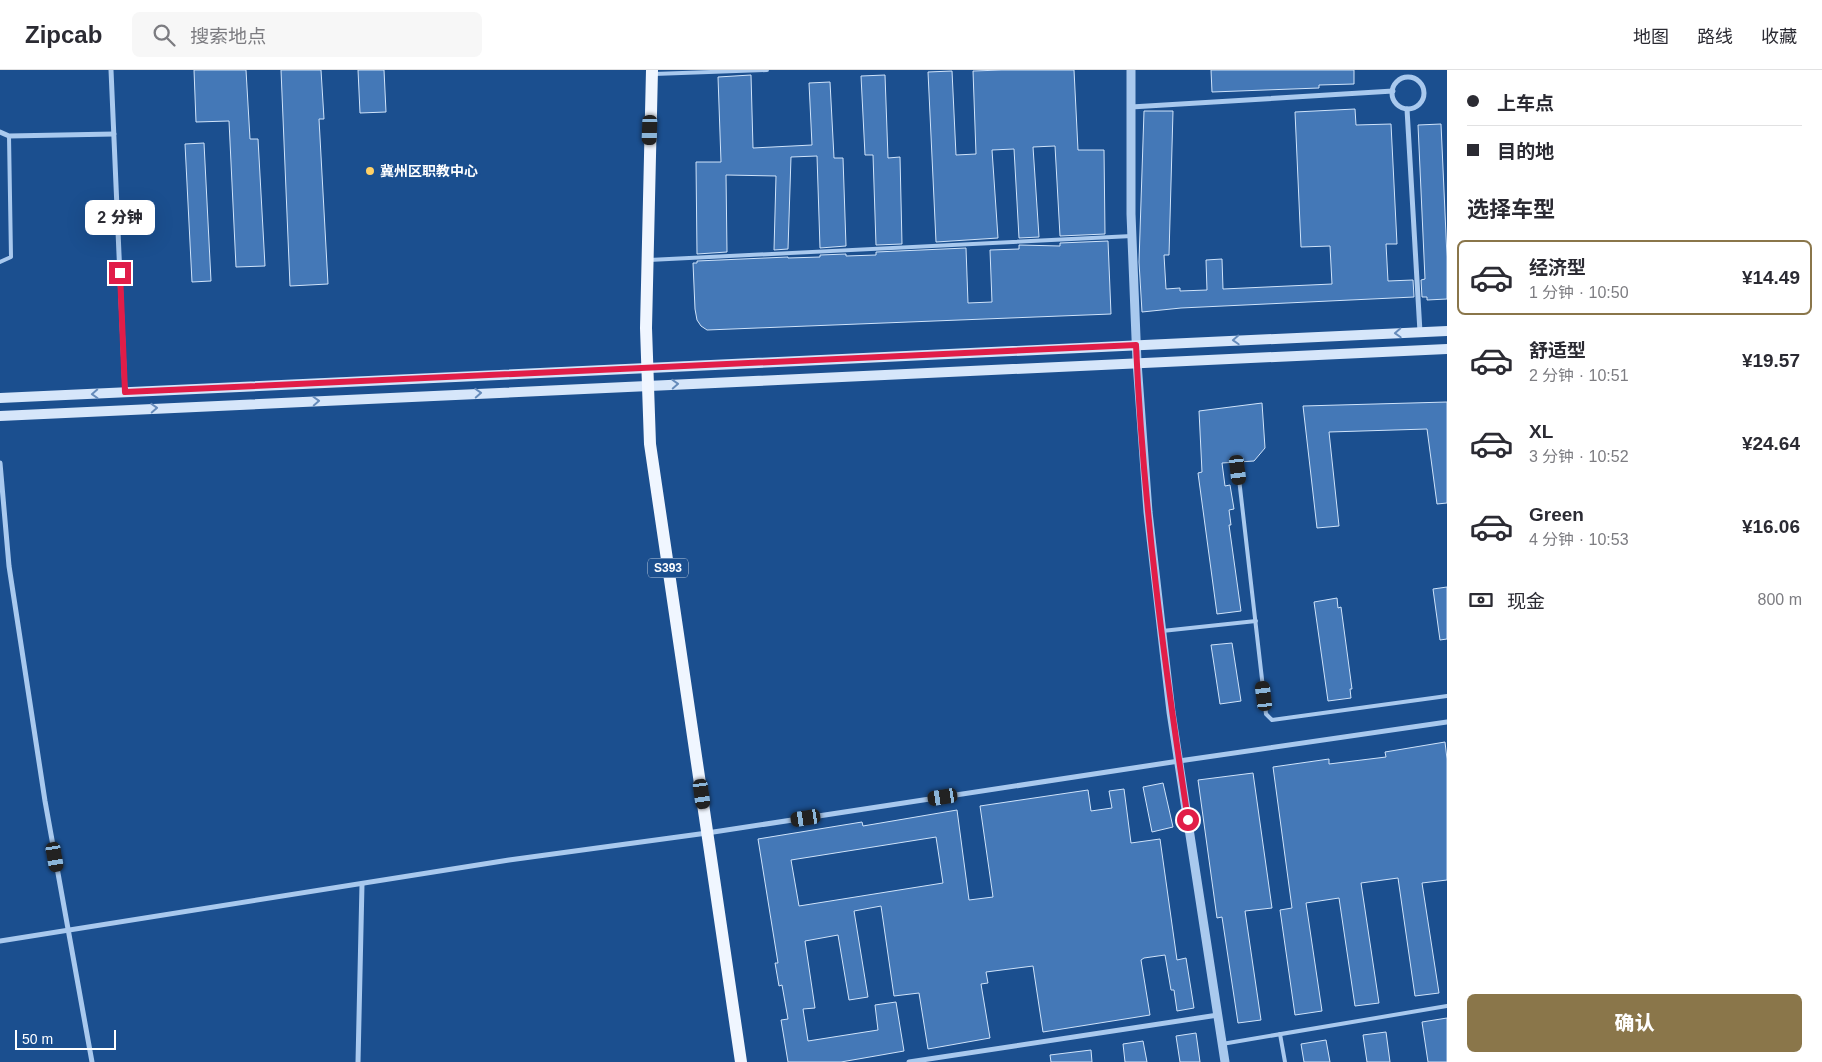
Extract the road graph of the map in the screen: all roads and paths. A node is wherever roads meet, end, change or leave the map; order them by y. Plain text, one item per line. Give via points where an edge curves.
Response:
1 (111, 70) edge
2 (767, 70) edge
3 (1131, 70) edge
4 (1409, 70) edge
5 (652, 72) edge
6 (1409, 78) junction
7 (1393, 91) junction
8 (1131, 107) junction
9 (1406, 109) junction
10 (0, 132) edge
11 (114, 134) junction
12 (10, 136) junction
13 (1132, 236) junction
14 (647, 260) junction
15 (0, 262) edge
16 (1447, 331) edge
17 (1420, 332) junction
18 (1136, 345) junction
19 (1447, 349) edge
20 (1137, 362) junction
21 (646, 368) junction
22 (646, 385) junction
23 (125, 392) junction
24 (0, 398) edge
25 (0, 416) edge
26 (0, 462) edge
27 (1238, 470) dead end
28 (1256, 621) junction
29 (1162, 632) junction
30 (1447, 696) edge
31 (1447, 722) edge
32 (1179, 761) junction
33 (707, 833) junction
34 (362, 884) junction
35 (68, 930) junction
36 (0, 941) edge
37 (1447, 1006) edge
38 (1218, 1015) junction
39 (1280, 1034) junction
40 (1222, 1044) junction
41 (92, 1062) edge
42 (358, 1062) edge
43 (741, 1062) edge
44 (909, 1062) edge
45 (1225, 1062) edge
46 (1285, 1062) edge

1 - 11 street
2 - 5 lane
3 - 8 street
4 - 6 street
5 - 14 main road, S393
6 - 7 street via 1399,80
6 - 9 street via 1420,82 1424,96 1414,108
7 - 8 street
7 - 9 street via 1394,100
8 - 13 street
9 - 17 street
10 - 12 street
11 - 12 street
11 - 23 street
12 - 15 lane via 11,257
13 - 14 lane
13 - 18 street
14 - 21 main road, S393
16 - 17 main road
17 -> 18 main road
18 - 20 street
18 - 21 main road
19 - 20 main road
22 -> 20 main road
20 - 29 street via 1148,512
21 - 22 main road, S393
21 - 23 main road
25 -> 22 main road
22 - 33 main road, S393 via 650,444
23 -> 24 main road
26 - 35 street via 9,566
27 - 28 lane
28 - 29 lane
28 - 30 lane via 1266,714 1272,720
29 - 32 street
31 - 32 street
32 - 33 street
32 - 38 street
33 - 34 street
33 - 43 main road, S393
34 - 35 street
34 - 42 street
35 - 36 street
35 - 41 street
37 - 39 lane
38 - 40 street
38 - 44 street
39 - 40 lane
39 - 46 lane
40 - 45 street

